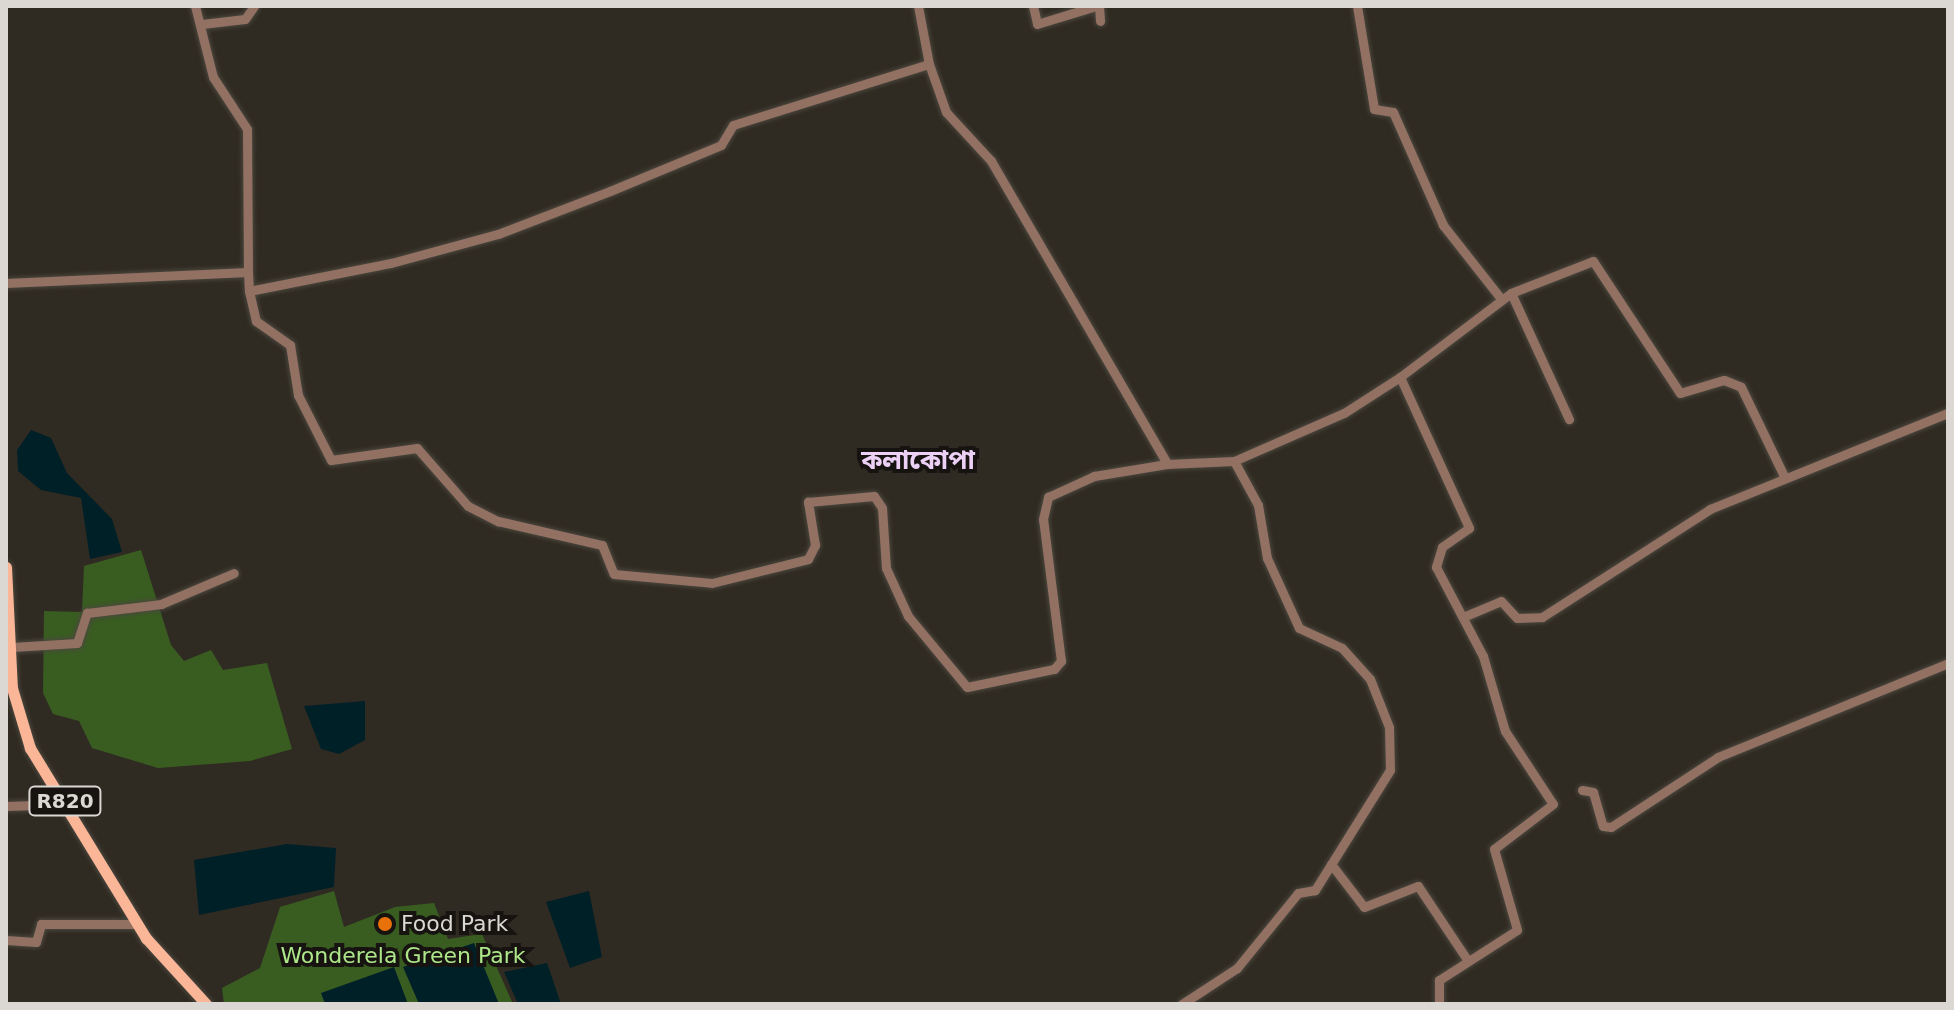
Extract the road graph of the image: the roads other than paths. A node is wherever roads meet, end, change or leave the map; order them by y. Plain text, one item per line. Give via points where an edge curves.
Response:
1 (195, 6) edge
2 (254, 6) edge
3 (918, 6) edge
4 (1033, 6) edge
5 (1098, 6) edge
6 (1357, 6) edge
7 (1100, 21) dead end
8 (202, 24) junction
9 (929, 64) junction
10 (248, 272) junction
11 (6, 283) edge
12 (249, 291) junction
13 (1511, 293) junction
14 (1502, 300) junction
15 (1400, 377) junction
16 (1948, 413) edge
17 (1569, 419) dead end
18 (1234, 461) junction
19 (1167, 464) junction
20 (1784, 476) junction
21 (6, 567) edge
22 (234, 573) dead end
23 (1463, 617) junction
24 (8, 620) edge
25 (12, 647) junction
26 (1948, 663) edge
27 (1582, 790) dead end
28 (67, 804) junction
29 (6, 806) edge
30 (1331, 864) junction
31 (137, 924) junction
32 (6, 940) edge
33 (1468, 961) junction
34 (206, 1004) edge
35 (1182, 1004) edge
36 (1439, 1004) edge

1 - 8 street
2 - 8 street via 245,19
3 - 9 street
4 - 5 street via 1037,24
5 - 7 street
6 - 14 street via 1373,107 1393,112 1443,225
8 - 10 street via 213,77 247,129
9 - 12 street via 739,122 727,129 721,145 498,234
9 - 19 street via 946,112 991,161
10 - 11 street
10 - 12 street
12 - 19 street via 256,321 290,345 298,395 331,460 417,448 468,506 498,521 602,545 614,574 712,583 808,559 815,545 808,502 874,496 882,508 886,568 908,616 967,687 1054,669 1061,661 1043,519 1048,497 1094,476
13 - 14 street
13 - 17 street
13 - 20 street via 1599,264 1680,393 1724,380 1741,387
14 - 15 street
15 - 18 street via 1344,413
15 - 23 street via 1469,528 1436,556 1445,591
16 - 20 street
18 - 19 street
18 - 30 street via 1258,505 1267,558 1299,628 1342,648 1370,679 1389,727 1390,770
20 - 23 street via 1673,528 1625,570 1542,617 1517,618 1501,601
21 - 24 main road, R820
22 - 25 street via 161,604 87,613 77,643
23 - 33 street via 1505,731 1553,804 1494,849 1517,930
24 - 25 main road, R820
25 - 28 main road, R820 via 18,722
26 - 27 street via 1718,757 1611,827 1603,826 1593,792
28 - 29 street
28 - 31 main road, R820
30 - 33 street via 1364,907 1418,886
30 - 35 street via 1237,968
31 - 32 street via 41,924 36,942
31 - 34 main road, R820
33 - 36 street via 1439,980

